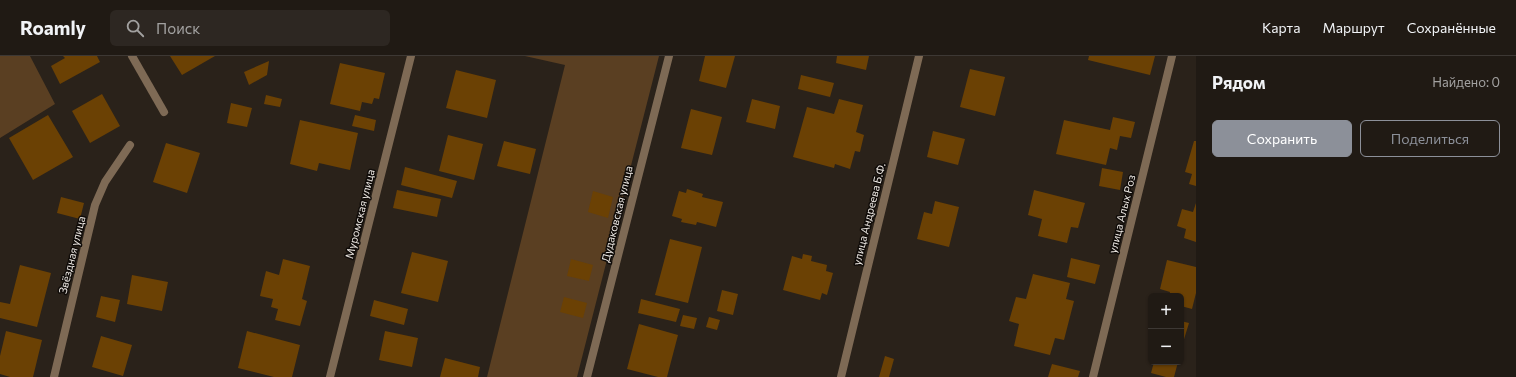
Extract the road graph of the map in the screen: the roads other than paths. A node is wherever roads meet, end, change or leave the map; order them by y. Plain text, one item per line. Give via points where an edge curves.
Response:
1 (132, 56) edge
2 (411, 56) edge
3 (669, 56) edge
4 (920, 56) edge
5 (1172, 56) edge
6 (164, 112) dead end
7 (130, 145) dead end
8 (54, 377) edge
9 (330, 377) edge
10 (587, 377) edge
11 (841, 377) edge
12 (1093, 377) edge

1 - 6 street
2 - 9 street, Муромская улица
3 - 10 street, Дудаковская улица
4 - 11 street, улица Андреева Б.Ф.
5 - 12 street, улица Алых Роз
7 - 8 street, Звёздная улица via 106,182 95,205

